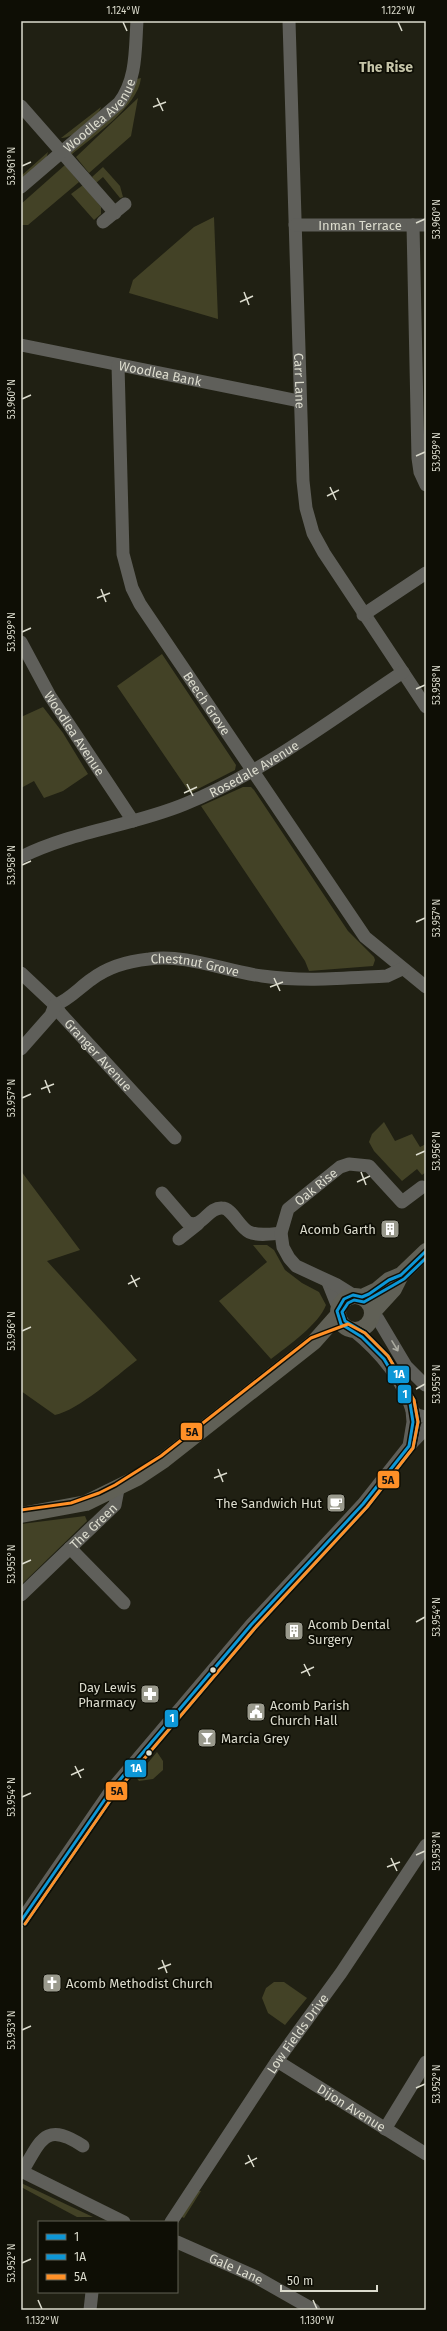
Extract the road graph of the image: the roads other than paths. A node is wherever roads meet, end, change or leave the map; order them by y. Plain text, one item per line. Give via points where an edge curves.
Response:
1 (137, 21) edge
2 (289, 21) edge
3 (21, 106) edge
4 (60, 151) junction
5 (21, 187) edge
6 (125, 204) dead end
7 (114, 213) junction
8 (103, 222) dead end
9 (295, 225) junction
10 (420, 225) edge
11 (21, 345) edge
12 (118, 365) junction
13 (299, 401) junction
14 (426, 485) edge
15 (426, 573) edge
16 (363, 615) junction
17 (21, 642) edge
18 (403, 672) junction
19 (426, 707) edge
20 (253, 772) junction
21 (133, 821) junction
22 (21, 856) edge
23 (402, 969) junction
24 (21, 973) edge
25 (426, 987) edge
26 (55, 1004) junction
27 (21, 1049) edge
28 (174, 1138) dead end
29 (422, 1187) dead end
30 (162, 1193) dead end
31 (198, 1224) junction
32 (280, 1234) junction
33 (179, 1239) dead end
34 (426, 1251) edge
35 (401, 1275) junction
36 (328, 1282) junction
37 (358, 1296) junction
38 (338, 1311) junction
39 (372, 1314) junction
40 (351, 1330) junction
41 (314, 1342) junction
42 (426, 1385) edge
43 (411, 1407) junction
44 (426, 1417) edge
45 (426, 1428) edge
46 (409, 1446) junction
47 (118, 1489) junction
48 (21, 1515) edge
49 (70, 1548) junction
50 (21, 1595) edge
51 (124, 1603) dead end
52 (426, 1845) edge
53 (21, 1921) edge
54 (277, 2062) junction
55 (426, 2062) edge
56 (385, 2129) junction
57 (83, 2146) dead end
58 (426, 2154) edge
59 (21, 2171) edge
60 (120, 2221) edge
61 (172, 2221) edge
62 (178, 2242) edge
63 (92, 2293) edge
64 (90, 2310) edge
65 (314, 2310) edge

1 - 4 street, Woodlea Avenue via 134,64 127,91 119,103
2 - 9 street, Carr Lane
3 - 4 street
4 - 5 street, Woodlea Avenue
4 - 7 street
6 - 7 street
7 - 8 street
9 - 10 street, Inman Terrace
9 - 13 street, Carr Lane
10 - 14 street via 418,458 420,472
11 - 12 street, Woodlea Bank
12 - 13 street, Woodlea Bank
12 - 20 street, Beech Grove via 122,534 132,588 149,618
13 - 16 street, Carr Lane via 303,481 313,533
15 - 16 street
16 - 18 street, Carr Lane
17 - 21 street, Woodlea Avenue via 39,678
18 - 19 street, Carr Lane
18 - 20 street, Rosedale Avenue
20 - 21 street, Rosedale Avenue via 185,804
20 - 23 street, Beech Grove via 365,937
21 - 22 street, Rosedale Avenue via 61,840
23 - 25 street, Beech Grove
23 - 26 street, Chestnut Grove via 387,976 288,979 262,976 186,959 149,959 112,968 93,978 62,1003
24 - 26 street, Granger Avenue
26 - 27 street via 51,1015
26 - 28 street, Granger Avenue via 66,1020
29 - 32 street, Oak Rise via 402,1202 369,1166 349,1164 340,1167 288,1209
30 - 31 street via 187,1222 192,1225
31 - 32 street via 217,1208 222,1208 227,1209 241,1226 250,1232
31 - 33 street
32 - 36 street via 283,1247 296,1266
34 - 35 main road
35 - 37 main road via 389,1280 377,1290
35 - 39 main road via 394,1289
36 - 37 street
36 - 38 street
37 - 38 main road via 344,1299
37 - 39 main road via 370,1304
38 - 40 main road via 341,1324
38 - 41 main road
39 - 40 main road via 366,1326
39 -> 42 street via 406,1366
40 - 41 main road
40 - 43 street via 384,1359
41 - 47 main road via 164,1460
42 - 43 street via 416,1389 410,1398
43 - 44 street via 417,1415
43 - 46 street via 413,1422
45 - 46 street
46 - 53 street via 363,1504 251,1625 112,1789
47 - 48 main road, The Green via 72,1508
47 - 49 street, The Green via 115,1505
49 - 50 street, The Green
49 - 51 street
52 - 54 street, Low Fields Drive via 341,1973
54 - 56 street, Dijon Avenue
54 - 61 street, Low Fields Drive
55 - 56 street
56 - 58 street, Dijon Avenue
57 - 59 street via 67,2135 47,2137 40,2141
59 - 60 street
62 - 65 street, Gale Lane via 254,2276
63 - 64 street

